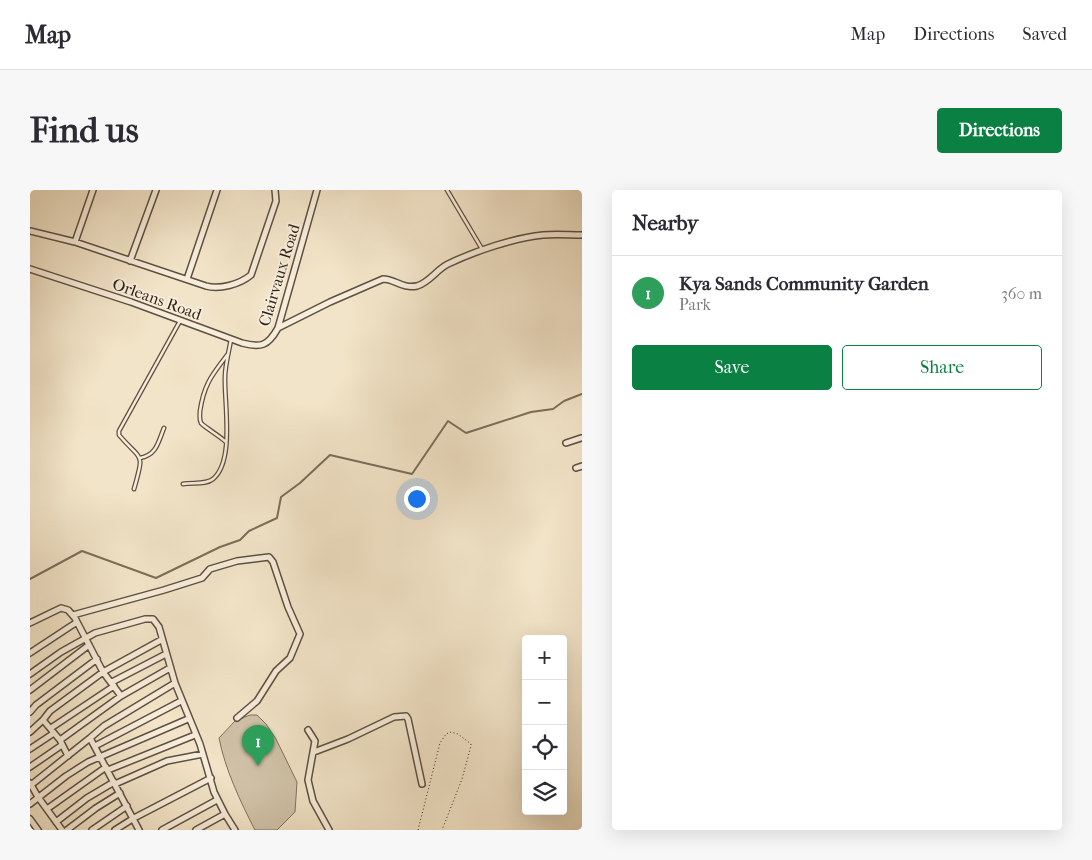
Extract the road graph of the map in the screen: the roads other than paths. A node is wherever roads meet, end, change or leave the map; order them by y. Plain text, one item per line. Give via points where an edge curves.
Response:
1 (93, 190) edge
2 (156, 190) edge
3 (217, 190) edge
4 (275, 190) edge
5 (317, 190) edge
6 (447, 190) edge
7 (30, 231) edge
8 (582, 235) edge
9 (75, 242) junction
10 (482, 250) junction
11 (130, 261) junction
12 (30, 269) edge
13 (187, 279) junction
14 (180, 320) junction
15 (278, 328) junction
16 (273, 338) joint
17 (231, 339) junction
18 (228, 353) junction
19 (164, 428) dead end
20 (581, 437) edge
21 (226, 442) junction
22 (566, 443) dead end
23 (140, 458) junction
24 (582, 466) edge
25 (576, 468) dead end
26 (183, 484) dead end
27 (134, 489) dead end
28 (72, 615) junction
29 (77, 622) junction
30 (30, 623) edge
31 (85, 638) junction
32 (161, 640) junction
33 (89, 645) junction
34 (30, 653) edge
35 (166, 654) junction
36 (97, 659) junction
37 (170, 668) junction
38 (104, 672) junction
39 (30, 674) edge
40 (174, 683) junction
41 (113, 684) junction
42 (30, 690) edge
43 (121, 696) junction
44 (30, 698) edge
45 (181, 701) junction
46 (36, 704) junction
47 (30, 712) edge
48 (237, 718) dead end
49 (188, 719) junction
50 (43, 720) junction
51 (52, 730) junction
52 (308, 730) dead end
53 (30, 732) edge
54 (196, 735) junction
55 (90, 738) junction
56 (61, 742) junction
57 (95, 746) junction
58 (30, 749) edge
59 (314, 752) junction
60 (203, 754) junction
61 (68, 756) junction
62 (101, 757) junction
63 (30, 767) edge
64 (107, 769) junction
65 (211, 778) junction
66 (114, 783) junction
67 (31, 784) edge
68 (422, 784) dead end
69 (120, 793) junction
70 (38, 797) junction
71 (217, 800) junction
72 (30, 804) edge
73 (126, 806) junction
74 (47, 809) junction
75 (225, 814) junction
76 (134, 818) junction
77 (30, 819) edge
78 (56, 822) junction
79 (38, 830) edge
80 (62, 830) edge
81 (68, 830) edge
82 (92, 830) edge
83 (115, 830) edge
84 (139, 830) edge
85 (162, 830) edge
86 (196, 830) edge
87 (235, 830) edge
88 (328, 830) edge

1 - 9 street
2 - 11 street
3 - 13 street
4 - 13 street via 276,201 252,275 246,280 214,288
5 - 15 street, Clairvaux Road
6 - 10 lane
7 - 9 street
8 - 10 street via 536,236
9 - 11 street
10 - 15 street via 448,264 420,284 406,286 383,279
11 - 13 street
12 - 14 street, Orleans Road
14 - 17 street, Orleans Road
14 - 23 lane via 118,431
15 - 16 street, Clairvaux Road
16 - 17 street, Orleans Road via 266,344 255,346
17 - 18 lane
18 - 21 lane
18 - 21 lane via 204,389 200,419
19 - 23 lane via 154,451
20 - 22 street
21 - 26 lane via 220,470 213,480
23 - 27 lane via 141,467
24 - 25 street
28 - 29 street
28 - 30 street via 61,608
28 - 48 street via 202,578 210,569 237,561 269,557 300,634 290,658 276,671 257,701
29 - 31 street
29 - 34 street
31 - 32 street via 150,618 158,627
31 - 33 street
31 - 39 street
32 - 35 street
32 - 38 street
33 - 36 street
33 - 42 street
35 - 37 street
35 - 41 street
36 - 38 street
36 - 46 street
37 - 40 street
37 - 43 street
38 - 41 street
38 - 50 street via 50,711
40 - 45 street
40 - 55 street
41 - 43 street
41 - 51 street
43 - 56 street
44 - 46 street
45 - 49 street
45 - 57 street
46 - 47 street
49 - 54 street
49 - 62 street
50 - 51 street
50 - 53 street
51 - 56 street
51 - 58 street
52 - 59 street via 315,741
54 - 60 street
54 - 64 street
55 - 57 street
55 - 61 street
56 - 61 street
56 - 63 street
57 - 62 street
59 - 68 street via 394,717 406,716
59 - 88 street via 308,780 310,792
60 - 65 street
60 - 66 street via 168,760
61 - 67 street
62 - 64 street
62 - 70 street via 75,770
64 - 66 street
64 - 74 street
65 - 71 street
65 - 76 street
66 - 69 street
66 - 78 street via 87,798
67 - 70 street
69 - 73 street
69 - 81 street
70 - 72 street
70 - 74 street
71 - 75 street
71 - 85 street
73 - 76 street
73 - 82 street
74 - 78 street
75 - 86 street
75 - 87 street
76 - 83 street
76 - 84 street
77 - 79 street
78 - 80 street

